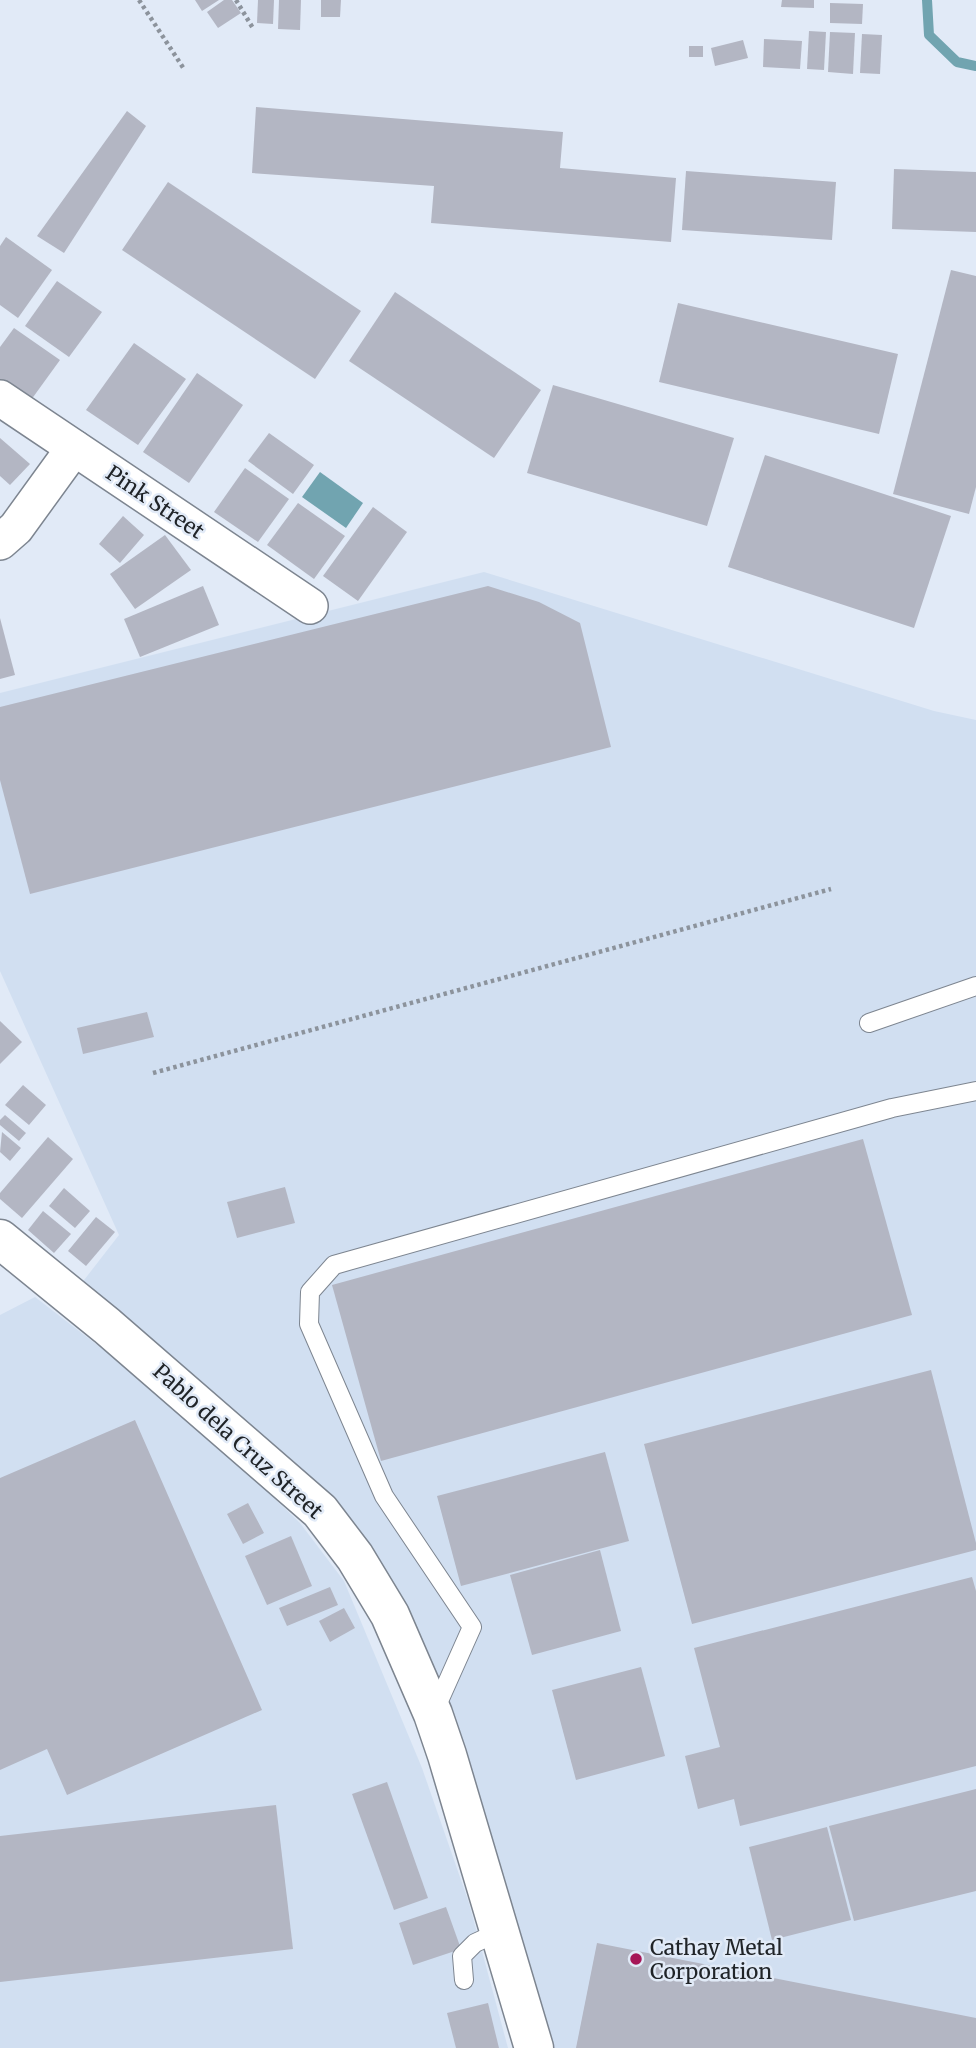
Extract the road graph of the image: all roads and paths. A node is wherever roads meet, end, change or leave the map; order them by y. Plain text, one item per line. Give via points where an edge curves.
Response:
1 (139, 0) edge
2 (236, 0) edge
3 (254, 30) dead end
4 (184, 69) dead end
5 (0, 398) edge
6 (74, 448) junction
7 (0, 542) edge
8 (310, 606) dead end
9 (831, 889) dead end
10 (976, 986) edge
11 (869, 1023) dead end
12 (153, 1073) dead end
13 (976, 1091) edge
14 (5, 1251) edge
15 (433, 1714) junction
16 (501, 1931) junction
17 (464, 1980) dead end
18 (534, 2048) edge

1 - 4 path
2 - 3 path
5 - 6 street, Pink Street
6 - 7 street via 16,528
6 - 8 street, Pink Street
9 - 12 path
10 - 11 lane
13 - 15 lane via 892,1108 334,1265 310,1292 309,1324 384,1496 472,1627
14 - 15 street, Pablo dela Cruz Street via 118,1335 320,1511 390,1615
15 - 16 street, Pablo dela Cruz Street
16 - 17 lane via 475,1943 462,1956
16 - 18 street, Pablo dela Cruz Street

